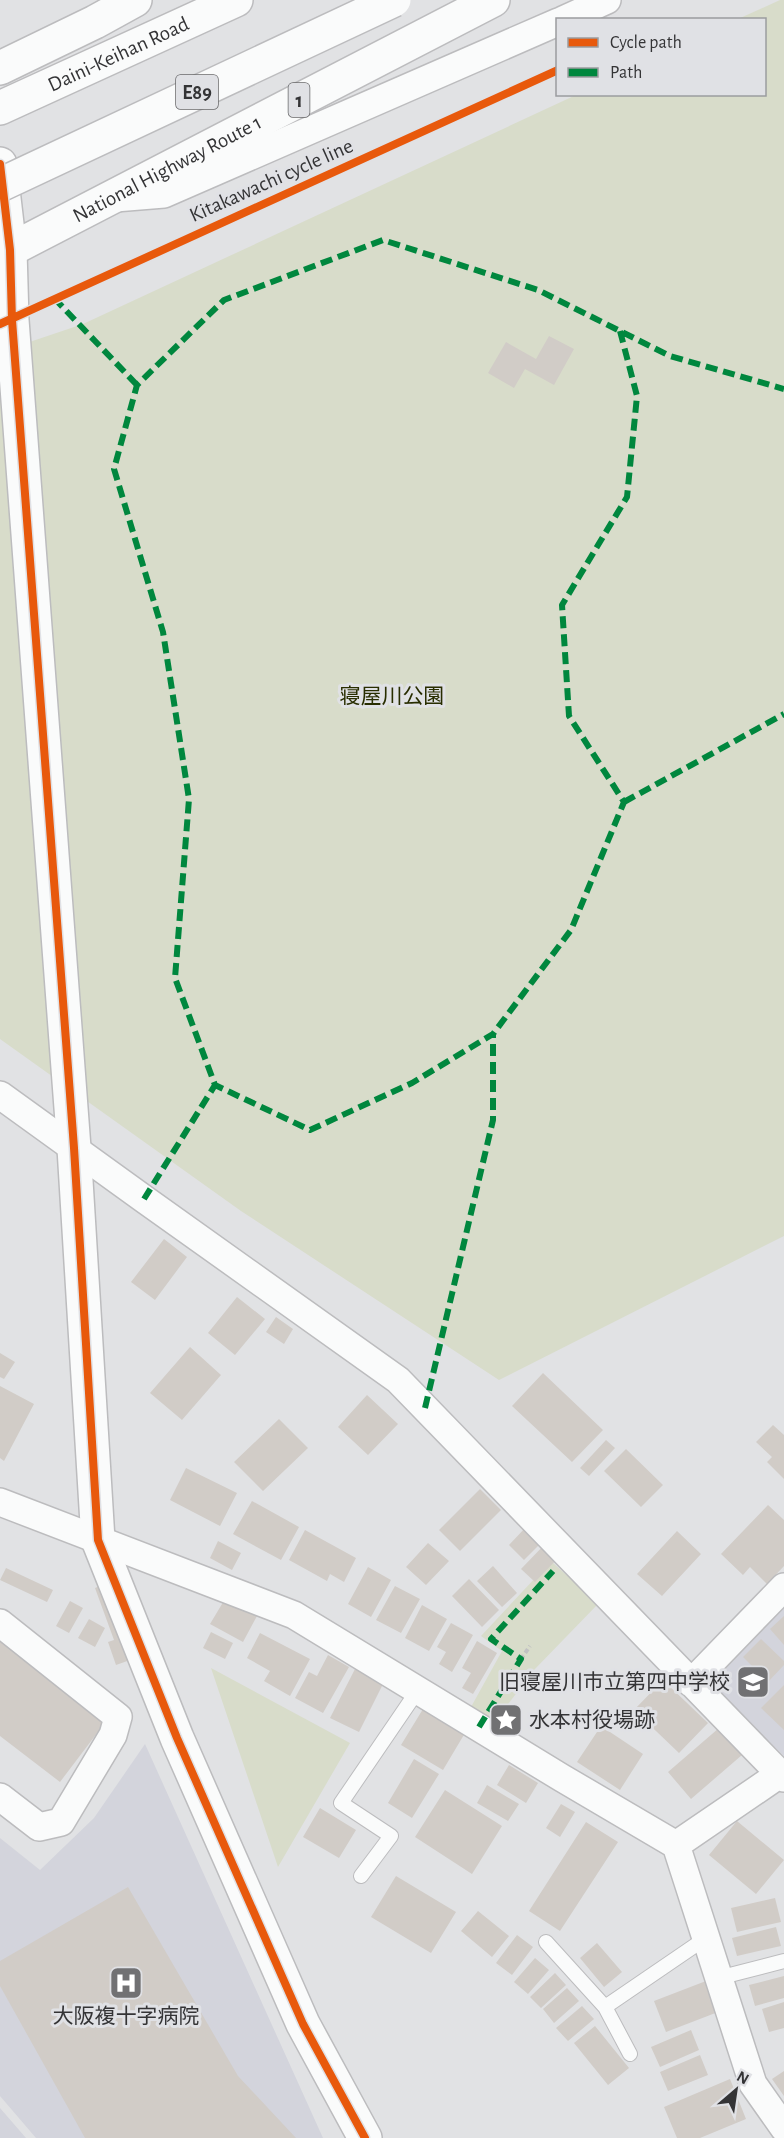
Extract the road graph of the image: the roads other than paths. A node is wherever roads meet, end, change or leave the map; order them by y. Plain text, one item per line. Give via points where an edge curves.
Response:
1 (135, 0) edge
2 (236, 0) edge
3 (394, 0) edge
4 (494, 0) edge
5 (607, 0) edge
6 (103, 11) edge
7 (567, 18) edge
8 (556, 23) edge
9 (0, 68) edge
10 (0, 108) edge
11 (0, 164) edge
12 (0, 185) edge
13 (104, 200) junction
14 (5, 252) edge
15 (0, 1095) edge
16 (74, 1148) junction
17 (0, 1502) edge
18 (98, 1540) junction
19 (784, 1587) edge
20 (0, 1623) edge
21 (692, 1683) junction
22 (418, 1690) junction
23 (782, 1776) edge
24 (0, 1797) edge
25 (676, 1845) junction
26 (361, 1876) dead end
27 (706, 1938) junction
28 (546, 1941) dead end
29 (784, 1961) edge
30 (718, 1978) junction
31 (605, 2007) junction
32 (630, 2054) dead end
33 (784, 2128) edge
34 (365, 2138) edge

1 - 6 main road
2 - 10 main road, Daini-Keihan Road
3 - 12 main road, E89, bridge
4 - 13 main road, National Highway Route 1 / 1
5 - 7 street
6 - 9 main road
8 - 13 street via 164,194
11 - 14 main road
13 - 14 main road, National Highway Route 1 / 1
14 - 16 main road
15 - 16 street
16 - 18 main road
16 - 21 street via 398,1380
17 - 18 street
18 - 22 street via 294,1615
18 - 34 main road via 177,1738 303,2024
19 - 21 street
20 - 24 street via 118,1717 113,1735 60,1822 39,1827
21 - 23 street
22 - 25 street
22 - 26 lane via 341,1803 391,1836
23 - 25 street
25 - 27 street
27 - 30 street
27 - 31 lane
28 - 31 lane
29 - 30 lane
30 - 33 street via 753,2084
31 - 32 lane

